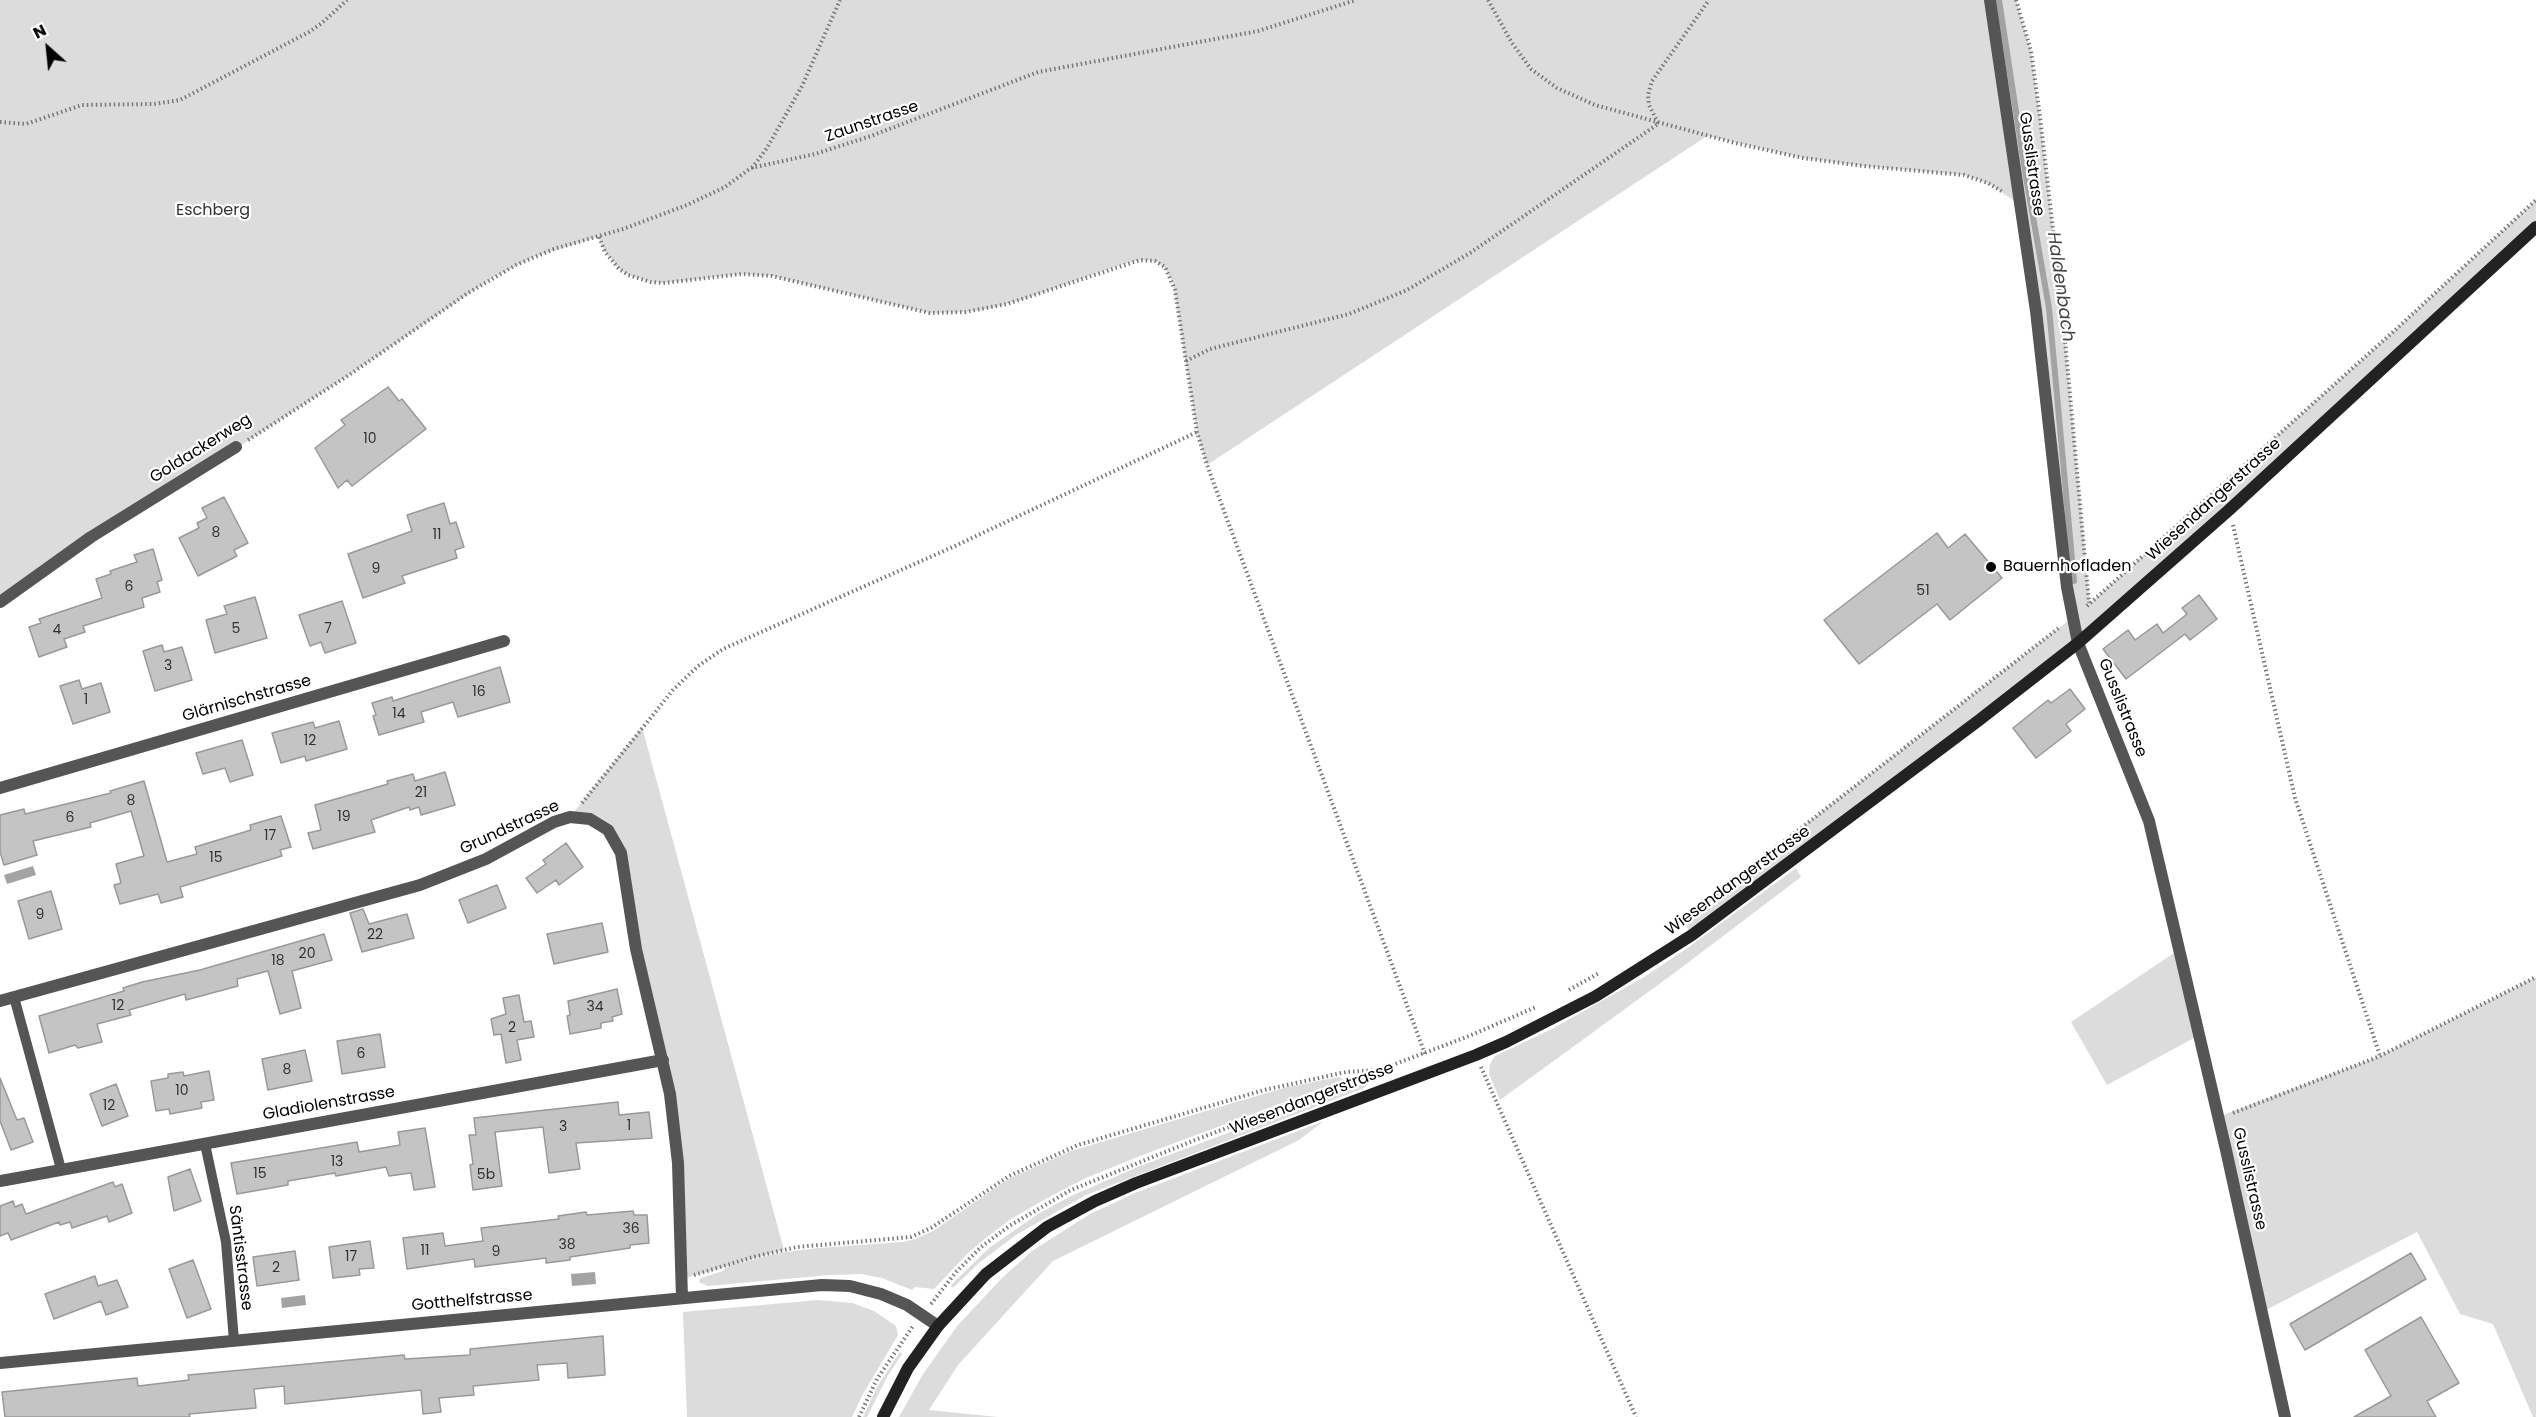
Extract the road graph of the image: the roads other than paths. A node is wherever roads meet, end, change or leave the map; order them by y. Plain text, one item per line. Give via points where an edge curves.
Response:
1 (1990, 0) edge
2 (2536, 227) edge
3 (236, 447) road end
4 (0, 602) edge
5 (504, 641) dead end
6 (2078, 643) junction
7 (0, 788) edge
8 (14, 997) junction
9 (0, 1001) edge
10 (663, 1060) junction
11 (205, 1144) junction
12 (61, 1169) junction
13 (0, 1181) edge
14 (682, 1298) junction
15 (938, 1326) junction
16 (234, 1341) junction
17 (0, 1363) edge
18 (883, 1417) edge
19 (2285, 1417) edge

1 - 6 street, Gusslistrasse via 2036,312 2067,587
2 - 6 main road, Wiesendangerstrasse via 2229,510
3 - 4 street, Goldackerweg via 91,537
5 - 7 street, Glärnischstrasse
6 - 15 main road, Wiesendangerstrasse via 1672,949 1562,1015 1476,1055 1095,1201 1047,1227 1002,1260
6 - 19 street, Gusslistrasse via 2149,821
8 - 9 street, Grundstrasse
8 - 10 street, Grundstrasse via 420,885 471,866 547,825 570,817 599,824 614,837 621,853 635,941
8 - 12 lane
10 - 11 street, Gladiolenstrasse
10 - 14 street, Grundstrasse via 678,1155
11 - 12 street, Gladiolenstrasse
11 - 16 lane, Säntisstrasse via 226,1242
12 - 13 street, Gladiolenstrasse
14 - 15 street, Gotthelfstrasse via 840,1285 891,1298
14 - 16 street, Gotthelfstrasse
15 - 18 main road, Wiesendangerstrasse via 908,1368
16 - 17 street, Gotthelfstrasse

